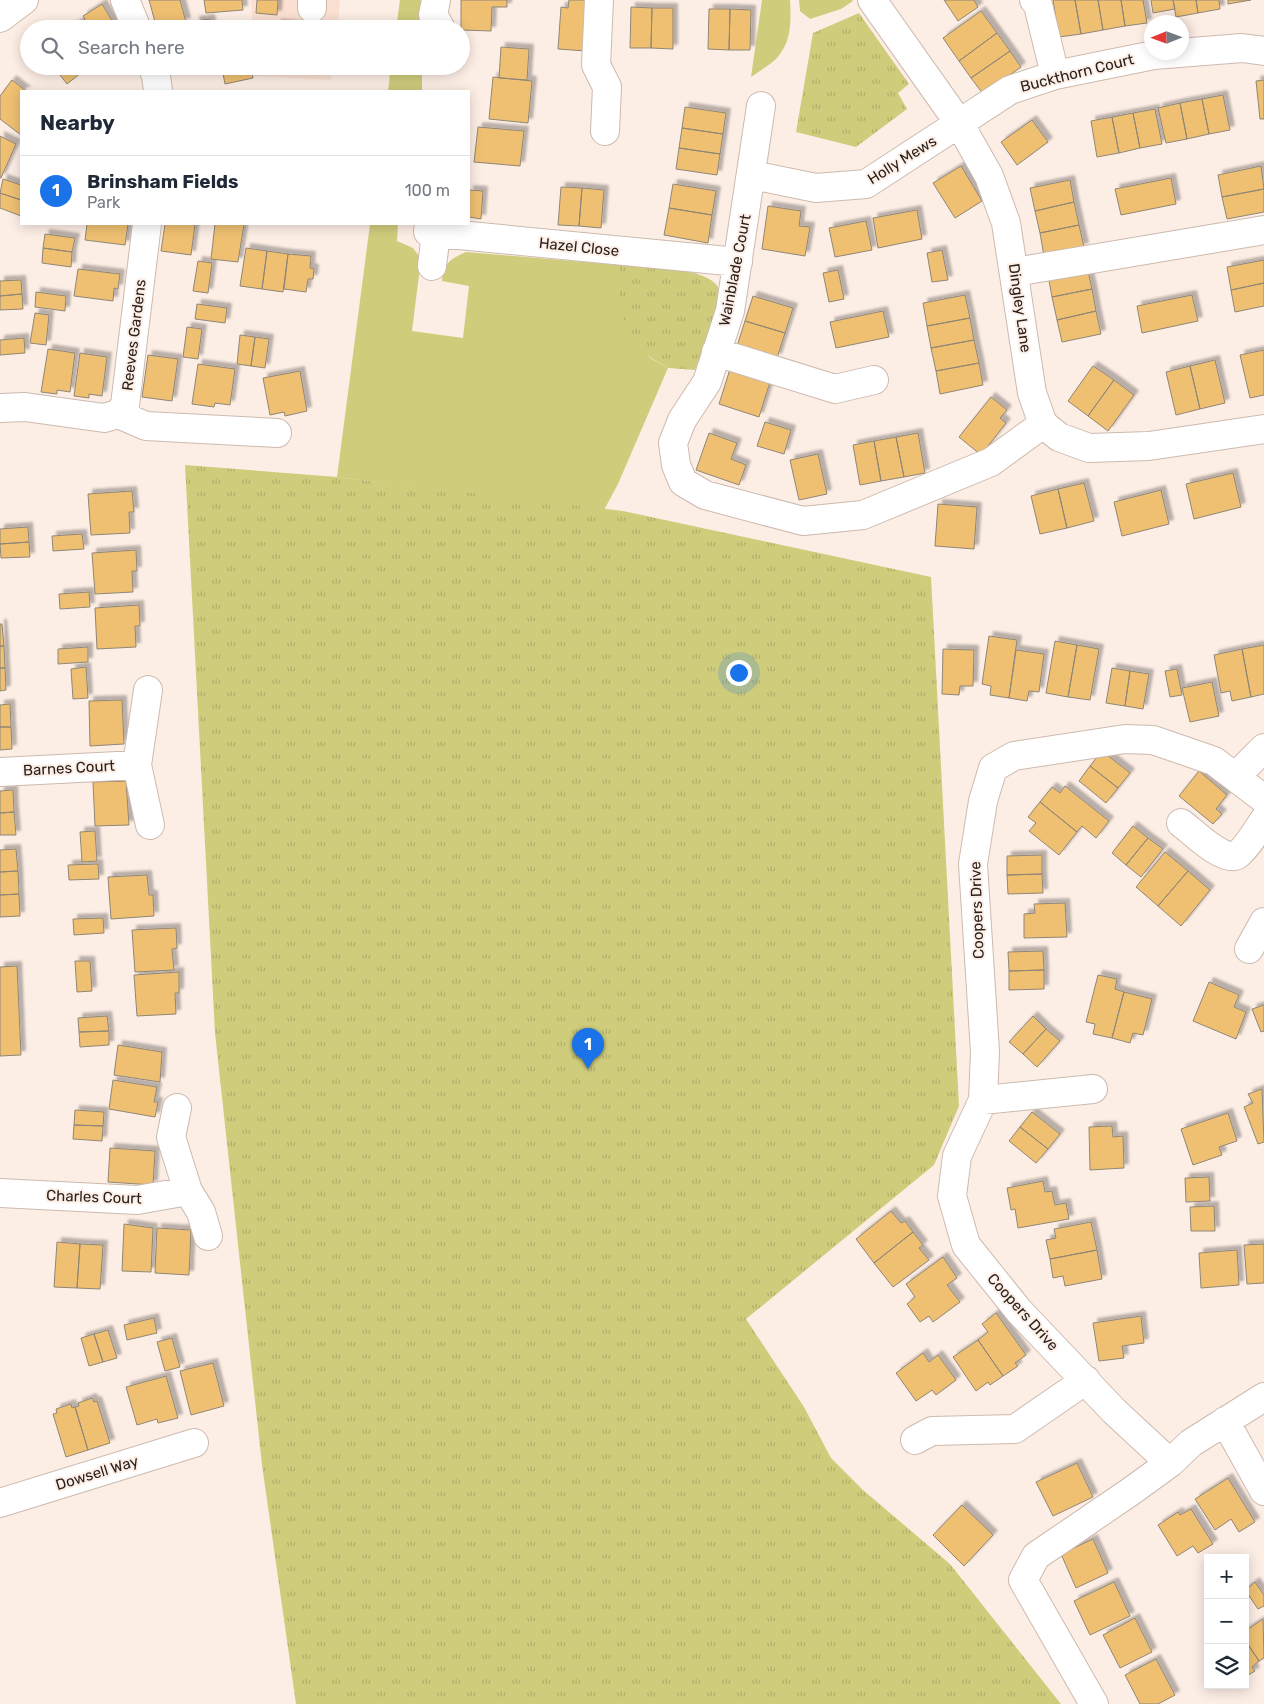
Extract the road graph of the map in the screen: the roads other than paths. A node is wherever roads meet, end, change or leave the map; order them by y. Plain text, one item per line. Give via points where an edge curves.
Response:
1 (24, 0) edge
2 (125, 0) edge
3 (436, 0) edge
4 (599, 0) edge
5 (872, 0) edge
6 (1034, 0) edge
7 (0, 18) edge
8 (133, 20) edge
9 (436, 20) edge
10 (1264, 52) edge
11 (154, 75) edge
12 (1055, 75) junction
13 (158, 90) edge
14 (761, 106) dead end
15 (959, 123) junction
16 (605, 130) dead end
17 (752, 175) junction
18 (147, 225) edge
19 (432, 228) edge
20 (1264, 230) edge
21 (738, 262) junction
22 (432, 266) dead end
23 (1015, 272) junction
24 (716, 352) junction
25 (874, 380) dead end
26 (0, 408) edge
27 (118, 414) junction
28 (1043, 424) junction
29 (1264, 429) edge
30 (277, 433) dead end
31 (148, 690) dead end
32 (1264, 748) edge
33 (137, 765) junction
34 (0, 772) edge
35 (1235, 777) junction
36 (1264, 799) edge
37 (1264, 820) edge
38 (1181, 822) dead end
39 (150, 825) dead end
40 (1264, 922) edge
41 (1249, 949) dead end
42 (1093, 1089) dead end
43 (983, 1100) junction
44 (177, 1108) dead end
45 (188, 1191) junction
46 (0, 1193) edge
47 (208, 1236) dead end
48 (1086, 1380) junction
49 (1264, 1397) edge
50 (1225, 1420) junction
51 (915, 1440) dead end
52 (194, 1443) dead end
53 (1170, 1463) junction
54 (1264, 1491) edge
55 (0, 1503) edge
56 (1094, 1704) edge

1 - 7 street
2 - 8 street
3 - 9 street via 433,15
4 - 16 street via 596,65 607,87
5 - 15 street, Dingley Lane
6 - 12 street via 1038,5
10 - 12 street, Buckthorn Court via 1242,48 1154,55
11 - 13 street
12 - 15 street, Buckthorn Court via 1010,90
14 - 17 street, Wainblade Court
15 - 17 street, Holly Mews via 866,184 816,188
15 - 23 street, Dingley Lane via 989,176 1006,223
17 - 21 street, Wainblade Court
18 - 27 street, Reeves Gardens via 125,404
19 - 21 street, Hazel Close
19 - 22 street
20 - 23 street
21 - 24 street, Wainblade Court via 730,311
23 - 28 street, Dingley Lane via 1032,393
24 - 25 street via 835,389
24 - 28 street, Wainblade Court via 706,382 682,420 673,443 683,482 704,495 803,521 863,515 991,462
26 - 27 street via 25,407 104,418
27 - 30 street via 146,426
28 - 29 street via 1059,437 1088,448 1149,446
31 - 33 street, Barnes Court
32 - 35 street
33 - 34 street, Barnes Court
33 - 39 street, Barnes Court
35 - 36 street, Coopers Drive
35 - 43 street, Coopers Drive via 1214,761 1153,740 1125,739 1014,756 993,768 973,864 985,1052
37 - 38 street via 1238,855 1232,857 1222,855
40 - 41 street
42 - 43 street
43 - 48 street, Coopers Drive via 957,1156 952,1196 966,1245 1020,1311
44 - 45 street via 171,1137
45 - 46 street, Charles Court via 137,1200
45 - 47 street via 201,1212
48 - 51 street via 1015,1429 932,1432
48 - 53 street, Coopers Drive
49 - 50 street
50 - 53 street via 1191,1443
50 - 54 street
52 - 55 street, Dowsell Way
53 - 56 street via 1036,1556 1023,1580

